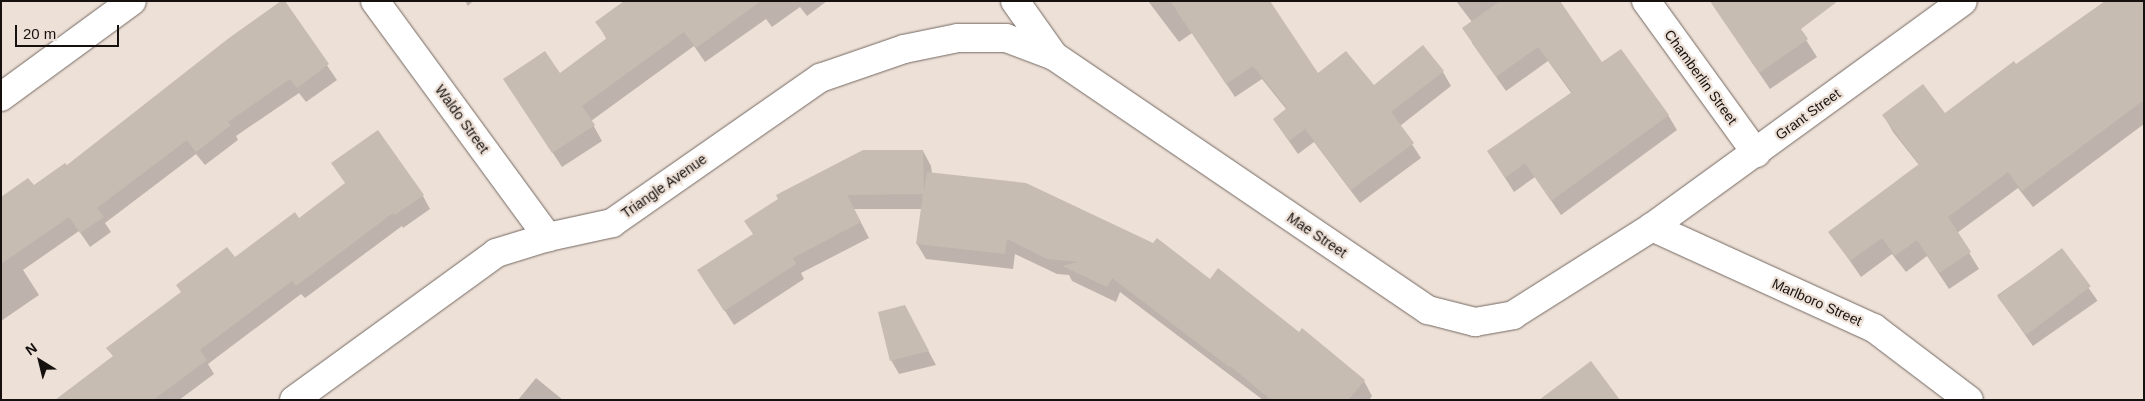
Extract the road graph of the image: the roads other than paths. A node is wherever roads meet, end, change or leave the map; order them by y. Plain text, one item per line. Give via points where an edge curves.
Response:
1 (132, 1) edge
2 (375, 1) edge
3 (1015, 1) edge
4 (1646, 1) edge
5 (1963, 1) edge
6 (1054, 56) junction
7 (1, 97) edge
8 (1756, 152) junction
9 (1652, 227) junction
10 (548, 237) junction
11 (294, 400) edge
12 (1969, 400) edge

1 - 7 street
2 - 10 street, Waldo Street
3 - 6 street, Mae Street
4 - 8 street, Chamberlin Street
5 - 8 street, Grant Street
6 - 9 street, Mae Street via 1428,310 1474,322 1513,315
6 - 10 street, Triangle Avenue via 1006,38 958,38 904,49 820,78 612,223
8 - 9 street, Grant Street
9 - 12 street, Marlboro Street via 1874,328
10 - 11 street, Triangle Avenue via 496,253

